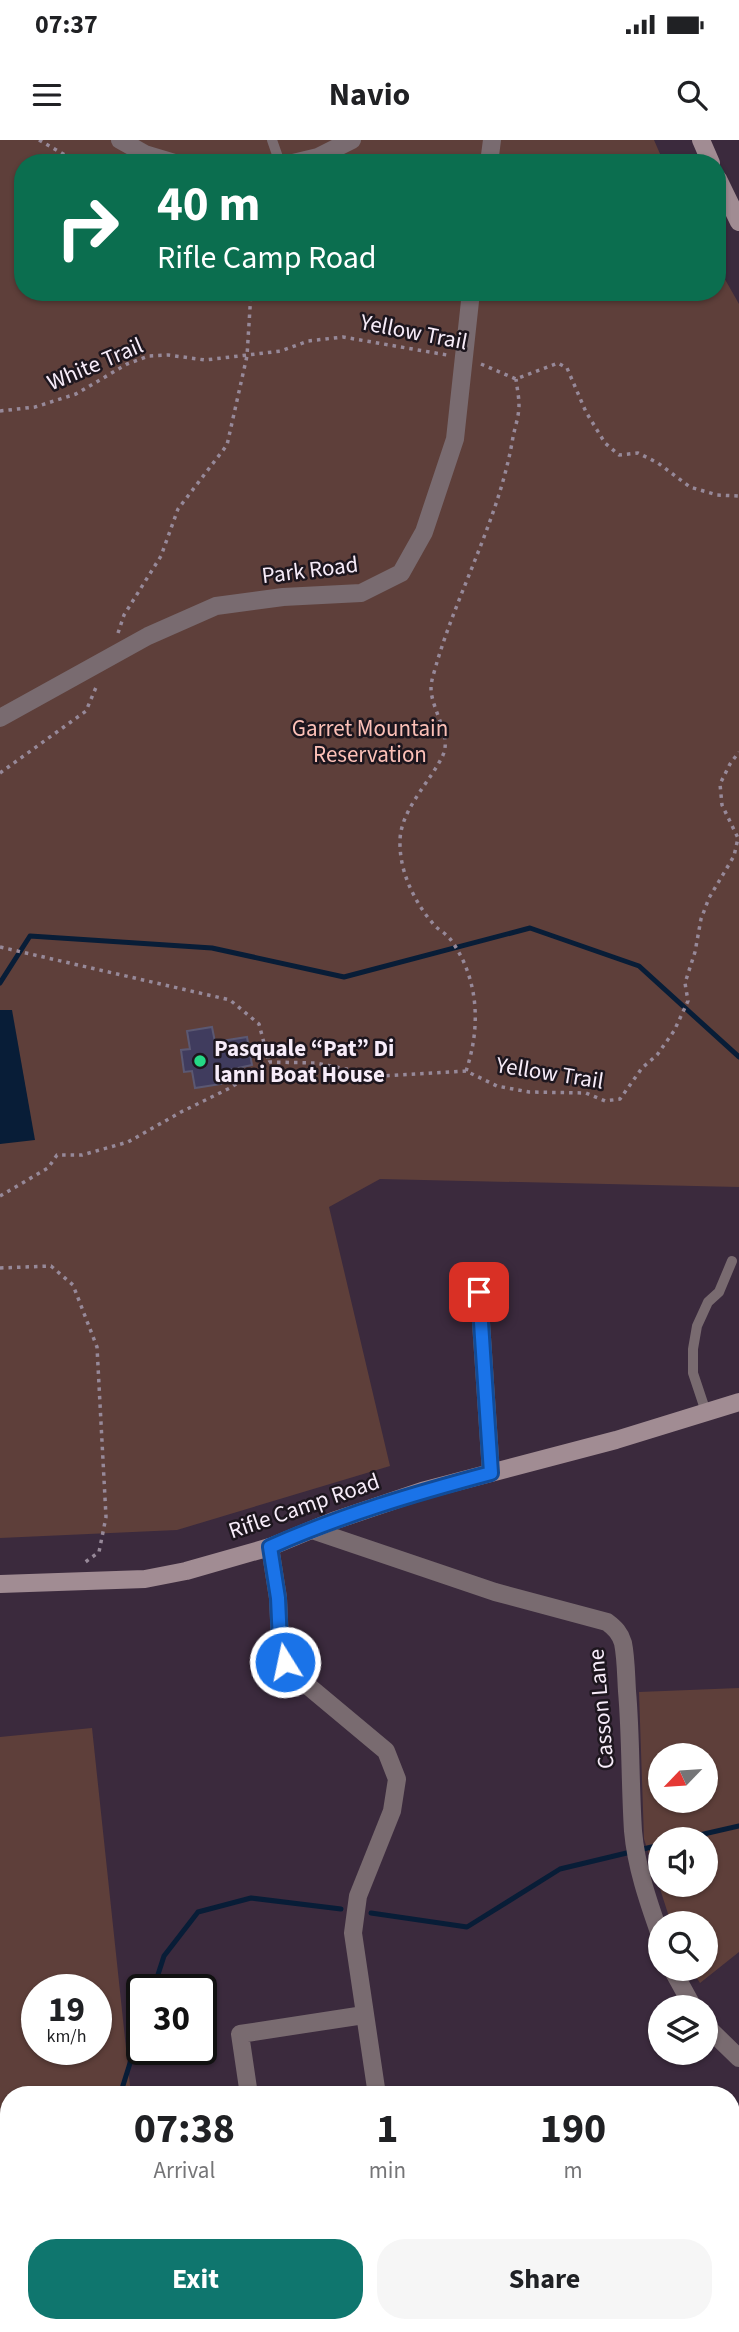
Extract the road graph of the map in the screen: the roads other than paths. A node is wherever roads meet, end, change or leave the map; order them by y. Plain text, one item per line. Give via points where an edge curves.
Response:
1 (120, 140) edge
2 (352, 140) edge
3 (145, 154) edge
4 (326, 154) edge
5 (726, 195) edge
6 (739, 222) edge
7 (470, 301) edge
8 (0, 718) edge
9 (732, 1261) dead end
10 (479, 1292) dead end
11 (739, 1402) edge
12 (706, 1412) junction
13 (491, 1473) junction
14 (312, 1530) junction
15 (270, 1547) junction
16 (0, 1584) edge
17 (652, 1911) edge
18 (364, 2015) junction
19 (718, 2036) edge
20 (738, 2054) edge
21 (248, 2086) edge
22 (376, 2086) edge

1 - 3 street
2 - 4 street
5 - 6 street
7 - 8 street, Park Road via 455,439 424,532 401,573 362,593 283,597 216,607 111,654
9 - 12 lane via 697,1326 693,1373
10 - 13 street
11 - 12 street, Rifle Camp Road
12 - 13 street, Rifle Camp Road
13 - 14 street, Rifle Camp Road via 422,1491
14 - 15 street, Rifle Camp Road
14 - 17 street, Casson Lane via 495,1592 607,1622 617,1630 626,1669 633,1831
15 - 16 street, Rifle Camp Road via 145,1579
15 - 18 street via 285,1662 386,1751 397,1779 392,1811 358,1896 353,1933
18 - 21 street via 240,2034
18 - 22 street
19 - 20 street

